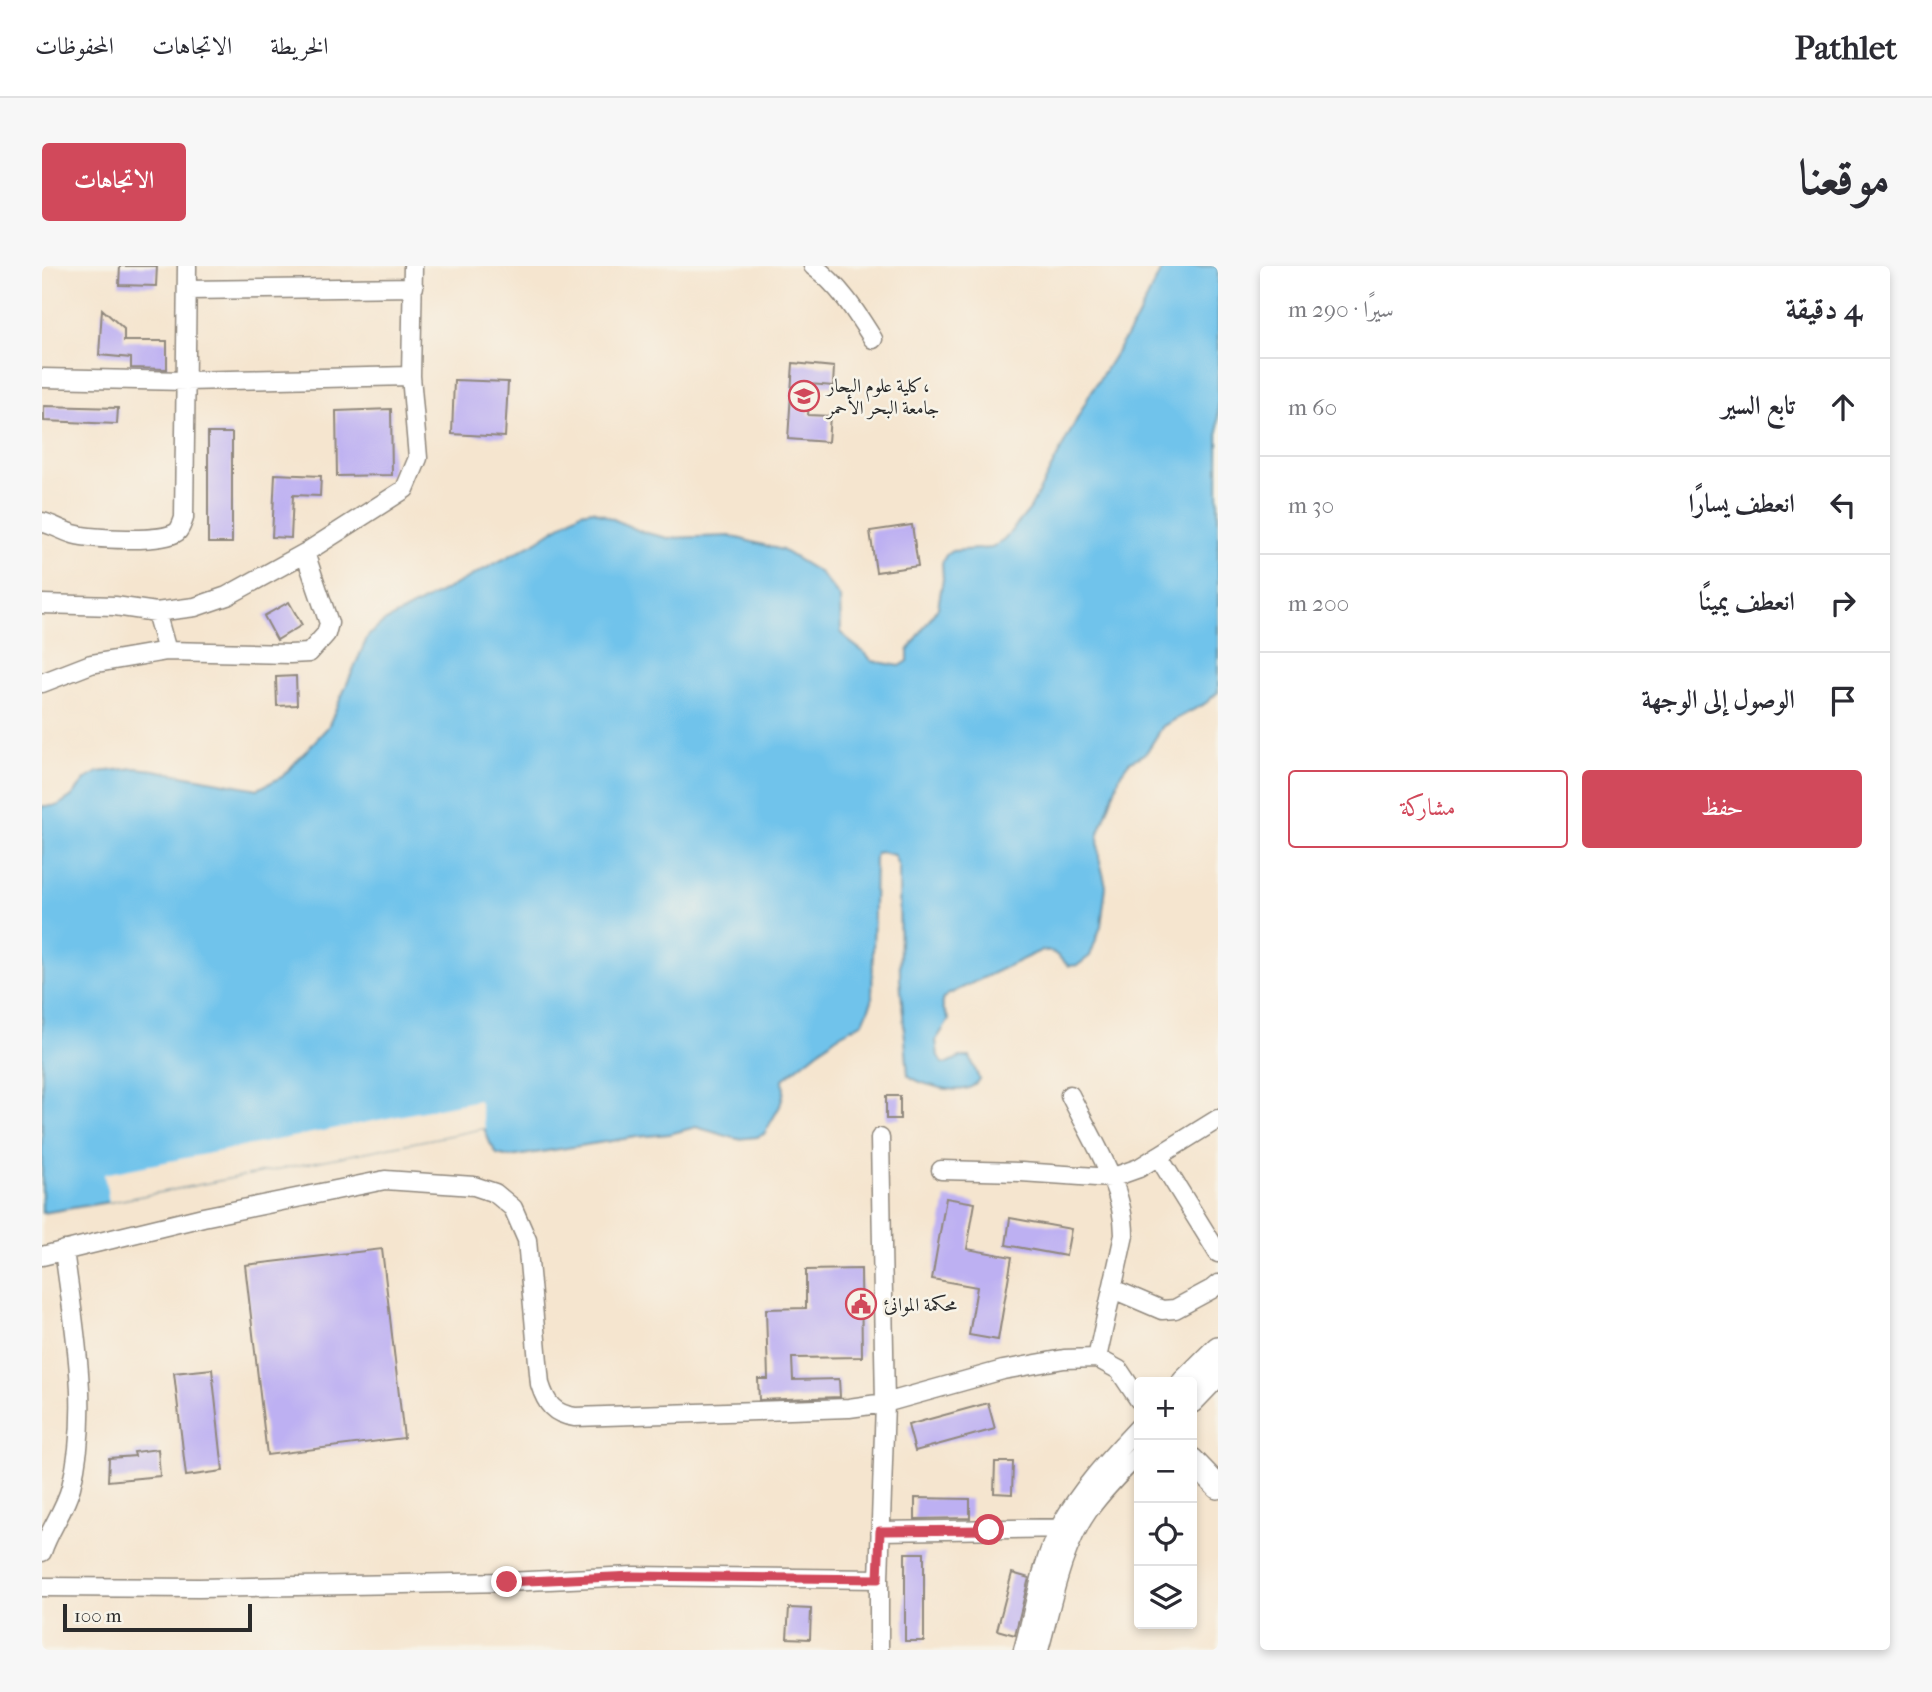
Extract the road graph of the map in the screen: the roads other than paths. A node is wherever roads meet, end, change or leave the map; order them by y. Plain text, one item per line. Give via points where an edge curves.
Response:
1 (187, 266) edge
2 (413, 266) edge
3 (813, 266) edge
4 (414, 286) junction
5 (188, 290) junction
6 (873, 340) dead end
7 (411, 376) junction
8 (42, 379) edge
9 (186, 381) junction
10 (42, 522) edge
11 (305, 553) junction
12 (42, 604) edge
13 (156, 612) junction
14 (167, 651) junction
15 (42, 683) edge
16 (1070, 1095) dead end
17 (1218, 1119) edge
18 (880, 1139) dead end
19 (1158, 1156) junction
20 (941, 1170) dead end
21 (1111, 1178) junction
22 (64, 1250) junction
23 (1218, 1253) edge
24 (42, 1256) edge
25 (1218, 1283) edge
26 (1113, 1289) junction
27 (1218, 1348) edge
28 (1097, 1358) junction
29 (1218, 1374) edge
30 (1189, 1377) edge
31 (1134, 1392) edge
32 (1197, 1396) edge
33 (885, 1402) junction
34 (1134, 1432) edge
35 (1134, 1459) edge
36 (1197, 1465) edge
37 (1218, 1487) edge
38 (1069, 1528) junction
39 (880, 1531) junction
40 (42, 1552) edge
41 (878, 1579) junction
42 (42, 1587) edge
43 (879, 1650) edge
44 (1023, 1650) edge
45 (1040, 1650) edge

1 - 5 street
2 - 4 street
3 - 6 street via 847,299
4 - 5 street
4 - 7 street
5 - 9 street
7 - 9 street
7 - 11 street via 418,458 405,489
8 - 9 street
9 - 10 street via 184,518 180,530 152,538 98,538
11 - 13 street via 227,596 195,607
11 - 14 street via 328,623 326,634 309,653
12 - 13 street
13 - 14 street
14 - 15 street via 91,664
16 - 21 street
17 - 19 street
18 - 33 street
19 - 21 street
19 - 23 street
20 - 21 street
21 - 26 street via 1124,1217
22 - 24 street
22 - 33 street via 386,1180 474,1186 495,1193 513,1208 527,1240 540,1384 554,1411 575,1417 849,1408
22 - 40 street via 81,1388 78,1453 70,1490
25 - 26 street via 1175,1309 1162,1310
26 - 28 street
27 - 30 main road
28 - 31 street via 1119,1370
28 - 33 street via 1003,1370
29 - 32 main road
33 - 39 street
34 - 38 street via 1100,1469
35 - 38 street
36 - 37 main road
38 - 39 street
38 - 44 street via 1046,1563
38 - 45 street
39 - 41 street
41 - 42 street via 633,1576 199,1588
41 - 43 street

